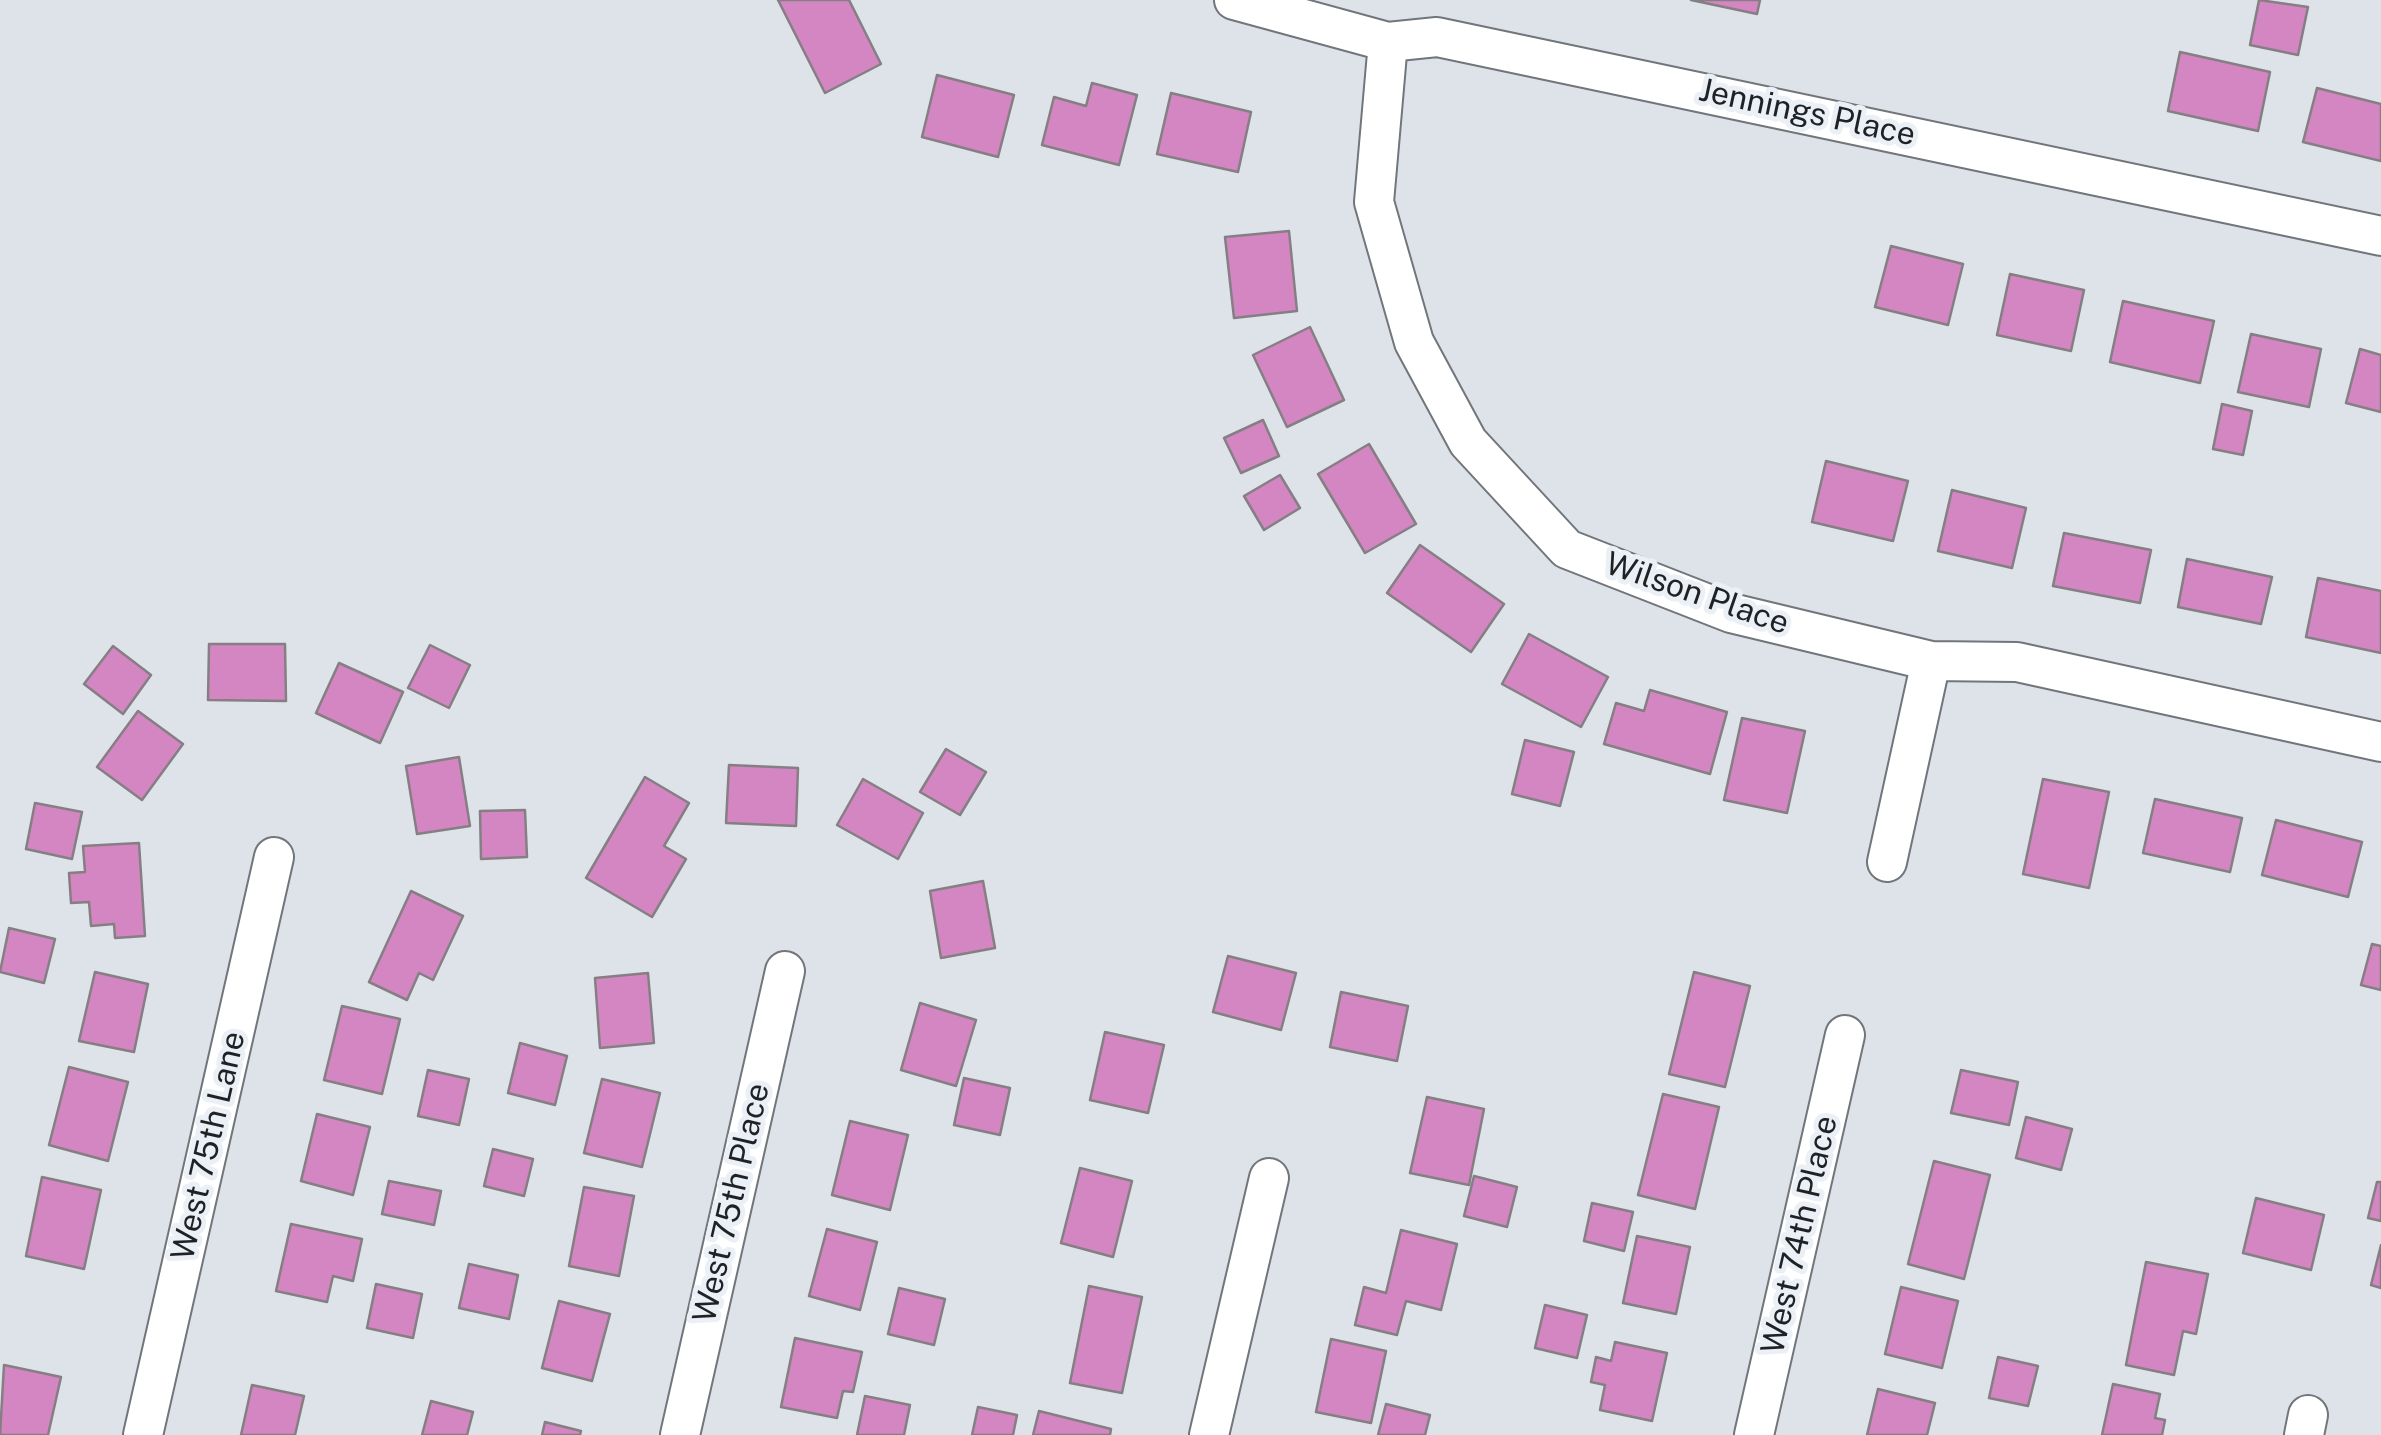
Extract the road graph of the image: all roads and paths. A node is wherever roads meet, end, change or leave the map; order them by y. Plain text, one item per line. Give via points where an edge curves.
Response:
1 (1234, 0) edge
2 (1388, 42) junction
3 (2381, 236) edge
4 (1931, 661) junction
5 (2381, 742) edge
6 (274, 857) dead end
7 (1887, 862) dead end
8 (785, 970) dead end
9 (1845, 1035) dead end
10 (1269, 1178) dead end
11 (143, 1435) edge
12 (680, 1435) edge
13 (1209, 1435) edge
14 (1754, 1435) edge

1 - 2 street, Jennings Place
2 - 3 street, Jennings Place via 1437,36
2 - 4 street, Wilson Place via 1374,202 1414,342 1468,442 1566,549 1731,612
4 - 5 street, Wilson Place via 2017,662
4 - 7 street
6 - 11 street, West 75th Lane
8 - 12 street, West 75th Place
9 - 14 street, West 74th Place
10 - 13 street

